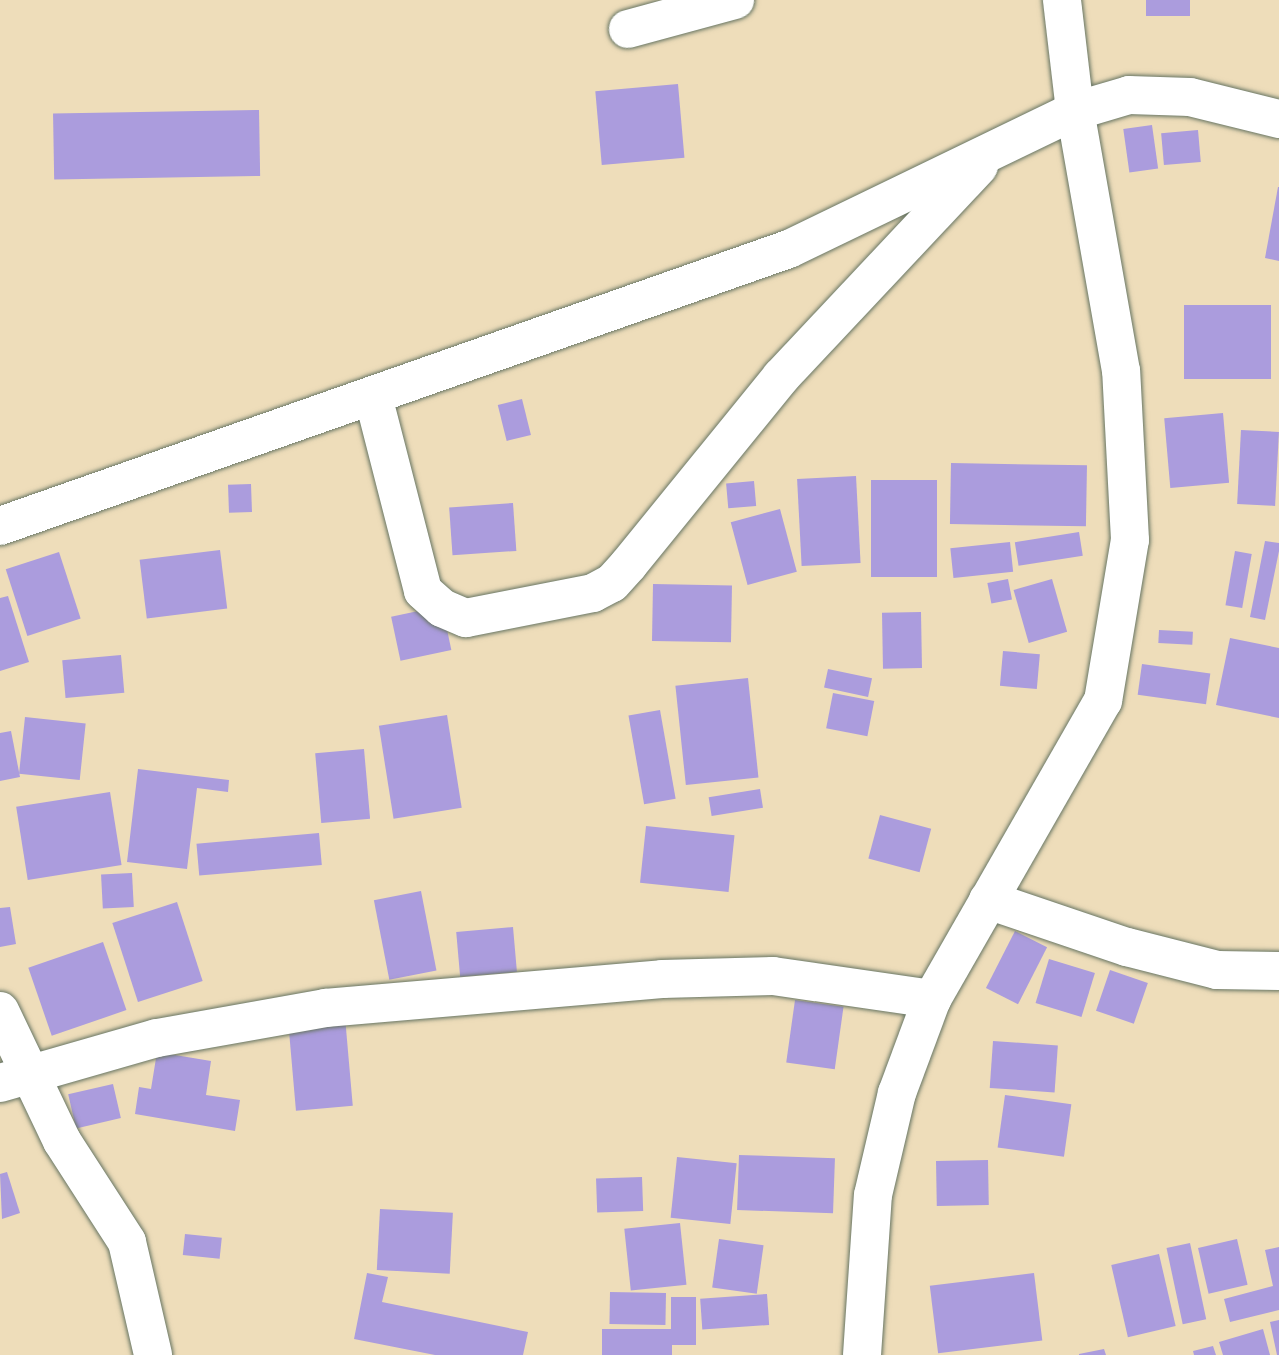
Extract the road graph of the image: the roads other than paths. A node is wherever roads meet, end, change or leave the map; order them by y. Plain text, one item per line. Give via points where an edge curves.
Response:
1 (735, 0) edge
2 (1062, 0) edge
3 (628, 29) dead end
4 (1075, 111) junction
5 (1279, 119) edge
6 (989, 155) junction
7 (373, 396) junction
8 (0, 526) edge
9 (988, 900) junction
10 (1279, 971) edge
11 (932, 999) junction
12 (0, 1011) edge
13 (16, 1077) edge
14 (153, 1355) edge
15 (862, 1355) edge

1 - 3 street
2 - 4 street
4 - 5 street via 1129,95 1177,96
4 - 6 street
4 - 9 street via 1121,371 1130,540 1103,701
6 - 7 street via 789,249
6 - 7 street via 781,377 612,583 593,593 466,618 442,608 423,591
7 - 8 street
9 - 10 street via 1127,947 1217,970
9 - 11 street
11 - 13 street via 773,976 662,979 249,1018
11 - 15 street via 897,1093 873,1195
12 - 13 street
13 - 14 street via 127,1241

